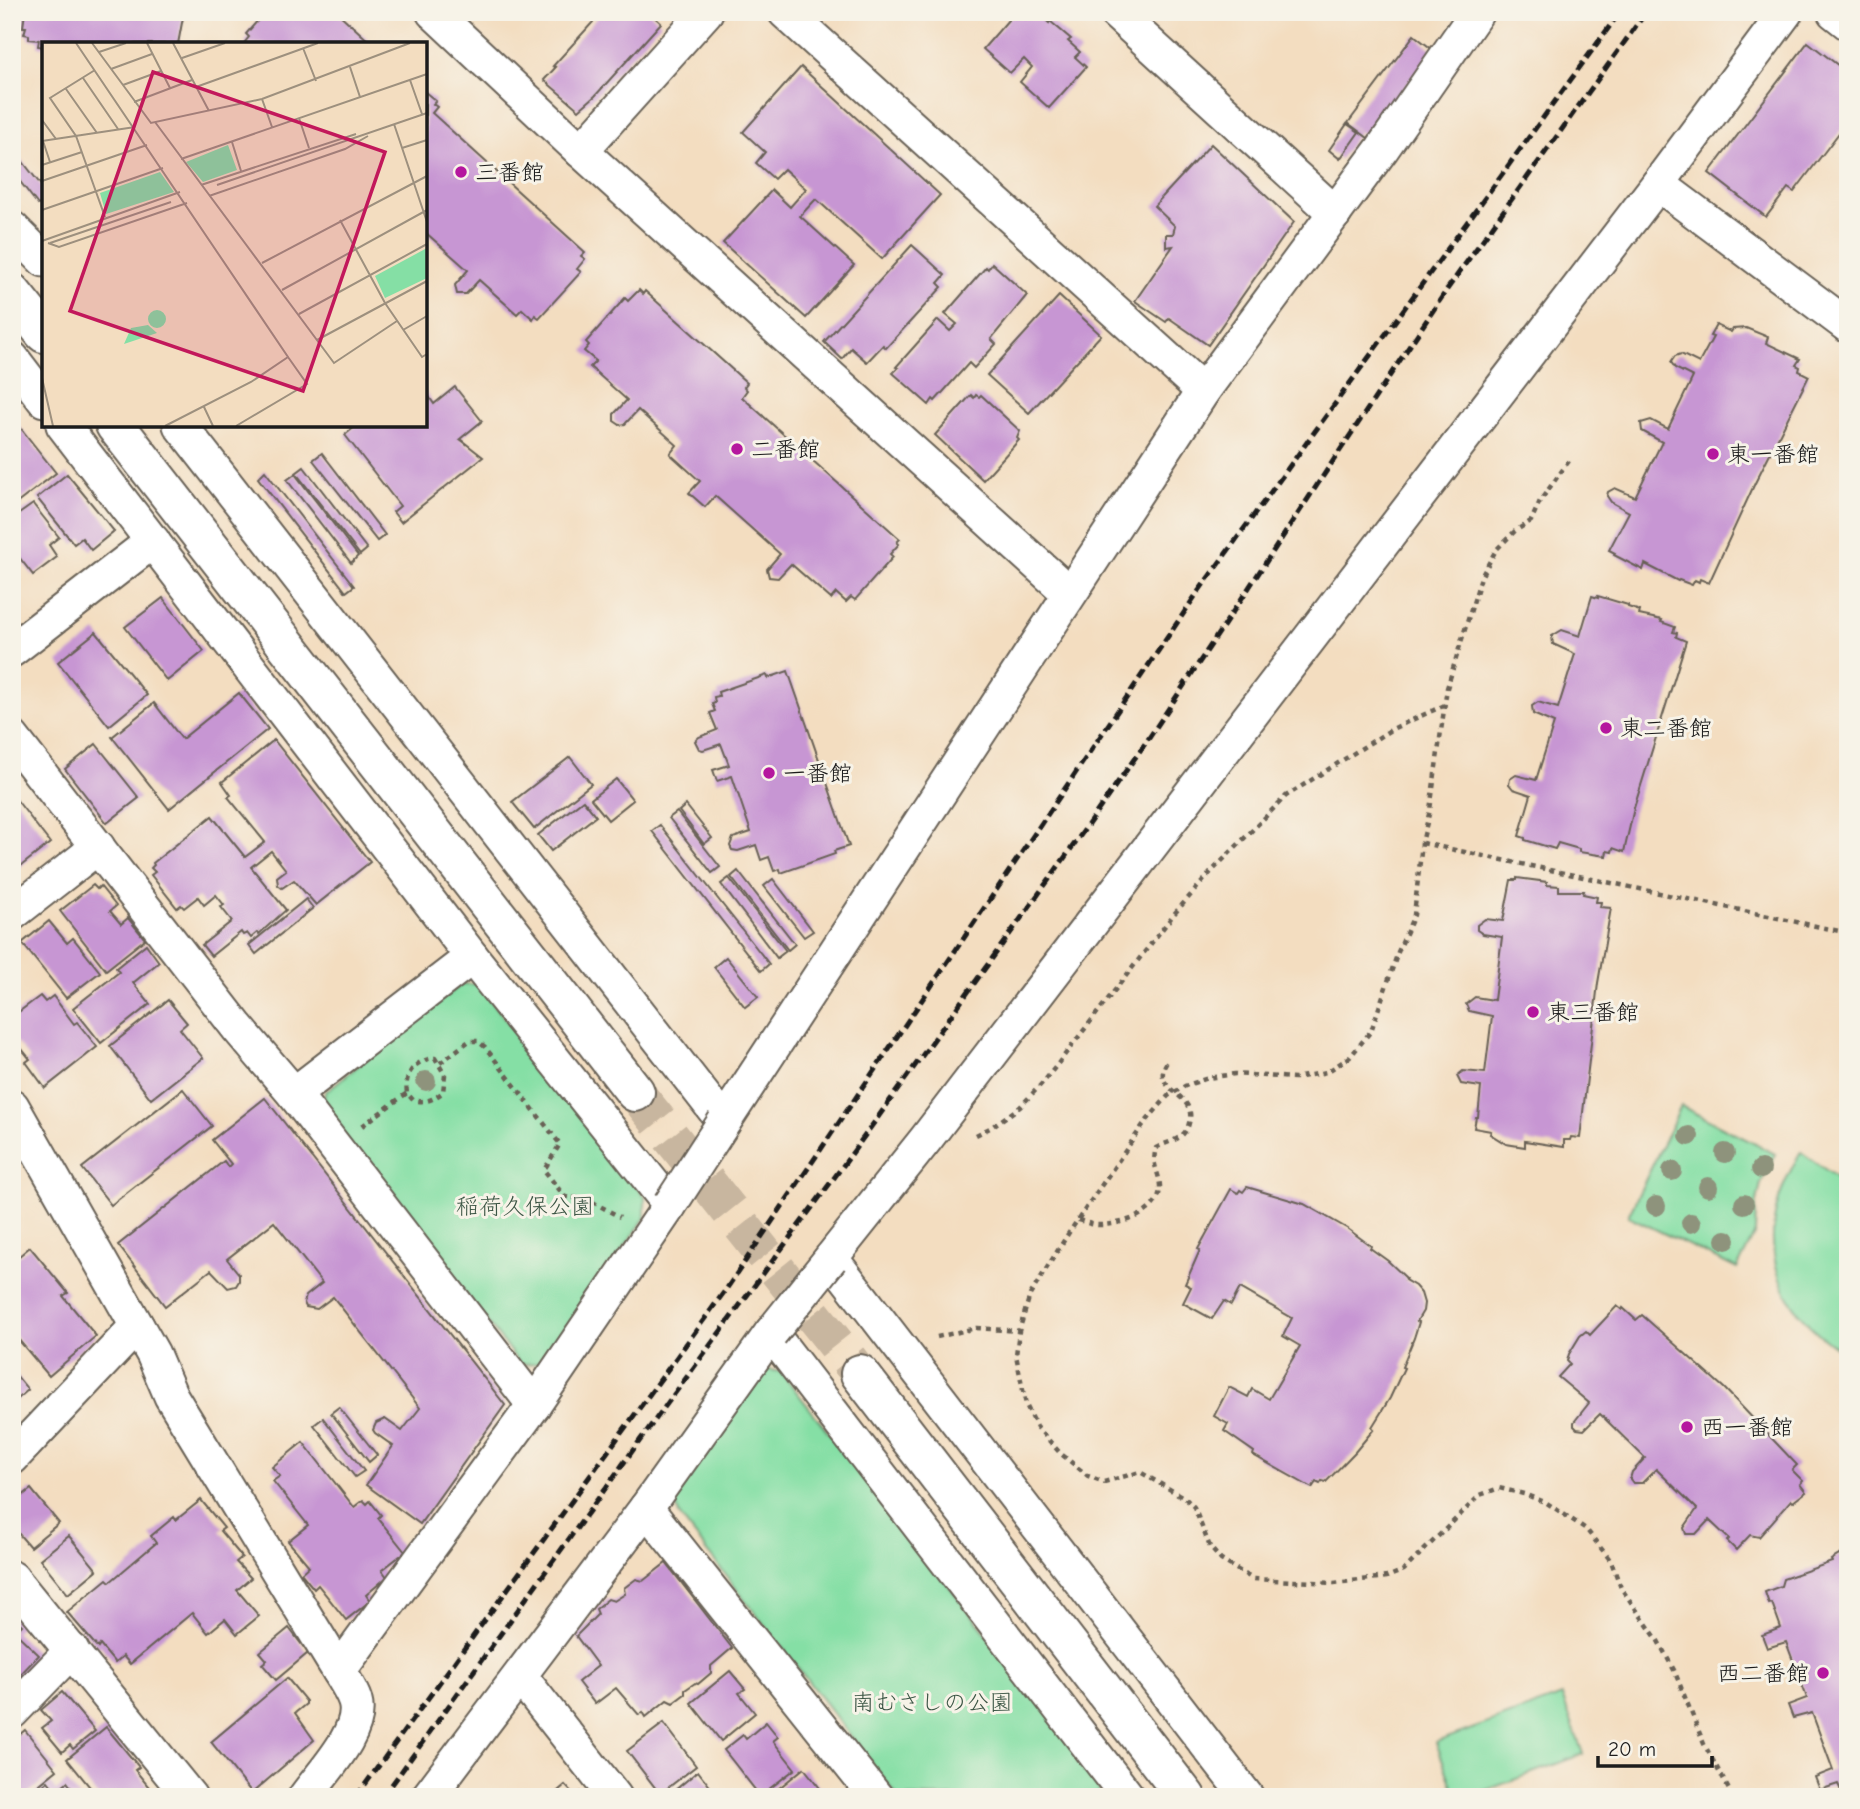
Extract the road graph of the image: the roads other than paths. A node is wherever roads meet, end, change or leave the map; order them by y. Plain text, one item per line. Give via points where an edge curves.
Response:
1 (433, 12) edge
2 (706, 12) edge
3 (785, 12) edge
4 (1115, 12) edge
5 (1786, 12) edge
6 (1834, 12) edge
7 (1467, 17) edge
8 (1848, 23) edge
9 (581, 151) junction
10 (1658, 184) junction
11 (1335, 213) junction
12 (12, 228) edge
13 (42, 258) edge
14 (12, 293) edge
15 (1848, 326) edge
16 (42, 330) edge
17 (12, 358) edge
18 (1203, 391) junction
19 (42, 397) edge
20 (65, 427) edge
21 (117, 427) edge
22 (182, 427) edge
23 (152, 541) junction
24 (1069, 593) junction
25 (12, 650) edge
26 (12, 737) edge
27 (98, 847) junction
28 (12, 914) edge
29 (472, 957) junction
30 (635, 1092) tunnel mouth
31 (294, 1094) junction
32 (12, 1106) edge
33 (724, 1122) junction
34 (667, 1210) junction
35 (831, 1258) junction
36 (137, 1326) junction
37 (771, 1332) junction
38 (860, 1374) tunnel mouth
39 (534, 1405) junction
40 (12, 1458) edge
41 (646, 1508) junction
42 (12, 1578) edge
43 (72, 1650) junction
44 (339, 1671) junction
45 (520, 1676) junction
46 (12, 1712) edge
47 (1123, 1795) edge
48 (190, 1797) edge
49 (305, 1797) edge
50 (428, 1797) edge
51 (615, 1797) edge
52 (876, 1797) edge
53 (1186, 1797) edge
54 (1247, 1797) edge

1 - 9 street
2 - 9 street
3 - 18 street
4 - 11 street
5 - 10 street
6 - 8 street
7 - 11 street
9 - 24 street
10 - 15 street
10 - 35 street
11 - 18 street
12 - 13 street
14 - 16 street
17 - 19 street
18 - 24 street
20 - 23 street
21 - 30 street
22 - 33 street
23 - 25 street
23 - 29 street
24 - 33 street
26 - 27 street
27 - 28 street
27 - 31 street
29 - 31 street
29 - 34 street
31 - 39 street
32 - 36 street
33 - 34 street, bridge
34 - 39 street
35 - 37 street, bridge
35 - 54 street
36 - 40 street
36 - 44 street via 171,1396
37 - 41 street
37 - 47 street
38 - 53 street
39 - 44 street
41 - 45 street
41 - 52 street
42 - 43 street
43 - 46 street
43 - 48 street
44 - 49 street via 355,1701 354,1726
45 - 50 street
45 - 51 street

